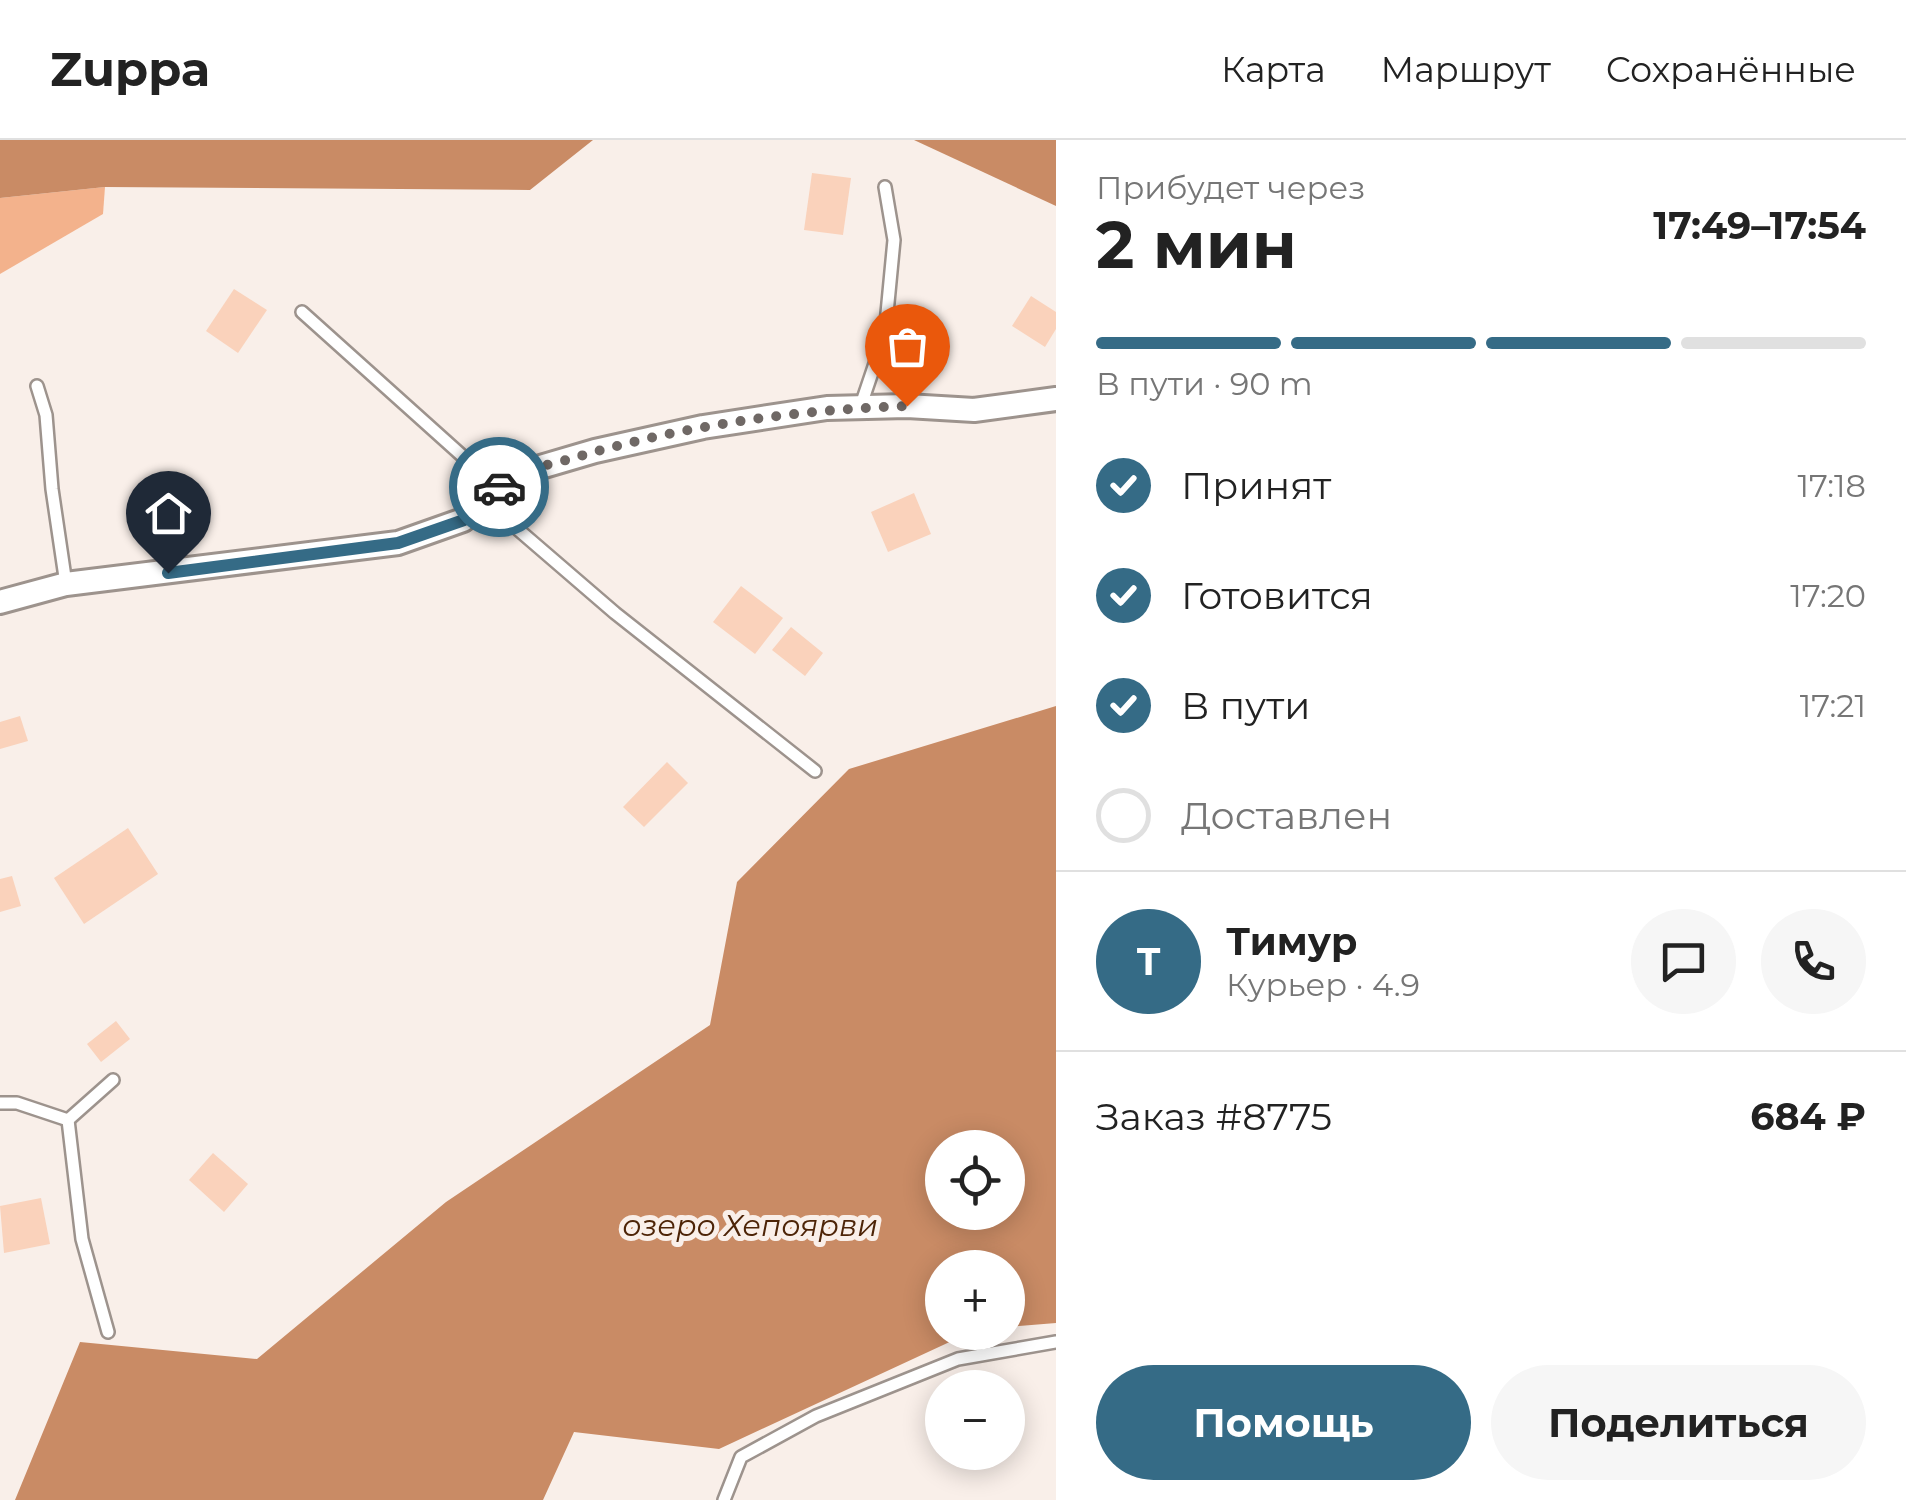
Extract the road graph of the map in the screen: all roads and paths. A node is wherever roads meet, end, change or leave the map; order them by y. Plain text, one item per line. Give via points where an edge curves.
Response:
1 (885, 186) dead end
2 (302, 312) dead end
3 (37, 386) dead end
4 (1056, 398) edge
5 (860, 408) junction
6 (498, 488) junction
7 (66, 584) junction
8 (0, 602) edge
9 (814, 771) dead end
10 (113, 1080) dead end
11 (0, 1103) edge
12 (68, 1120) junction
13 (108, 1332) dead end
14 (1056, 1342) edge
15 (724, 1500) edge

1 - 5 lane via 894,240 886,334
2 - 6 lane
3 - 7 lane
4 - 5 street via 974,410
5 - 6 street via 703,427 510,476
6 - 7 street via 464,520 398,543
6 - 9 lane via 514,526
7 - 8 street
10 - 12 lane
11 - 12 lane
12 - 13 lane via 82,1238
14 - 15 lane via 958,1359 816,1416 742,1457

